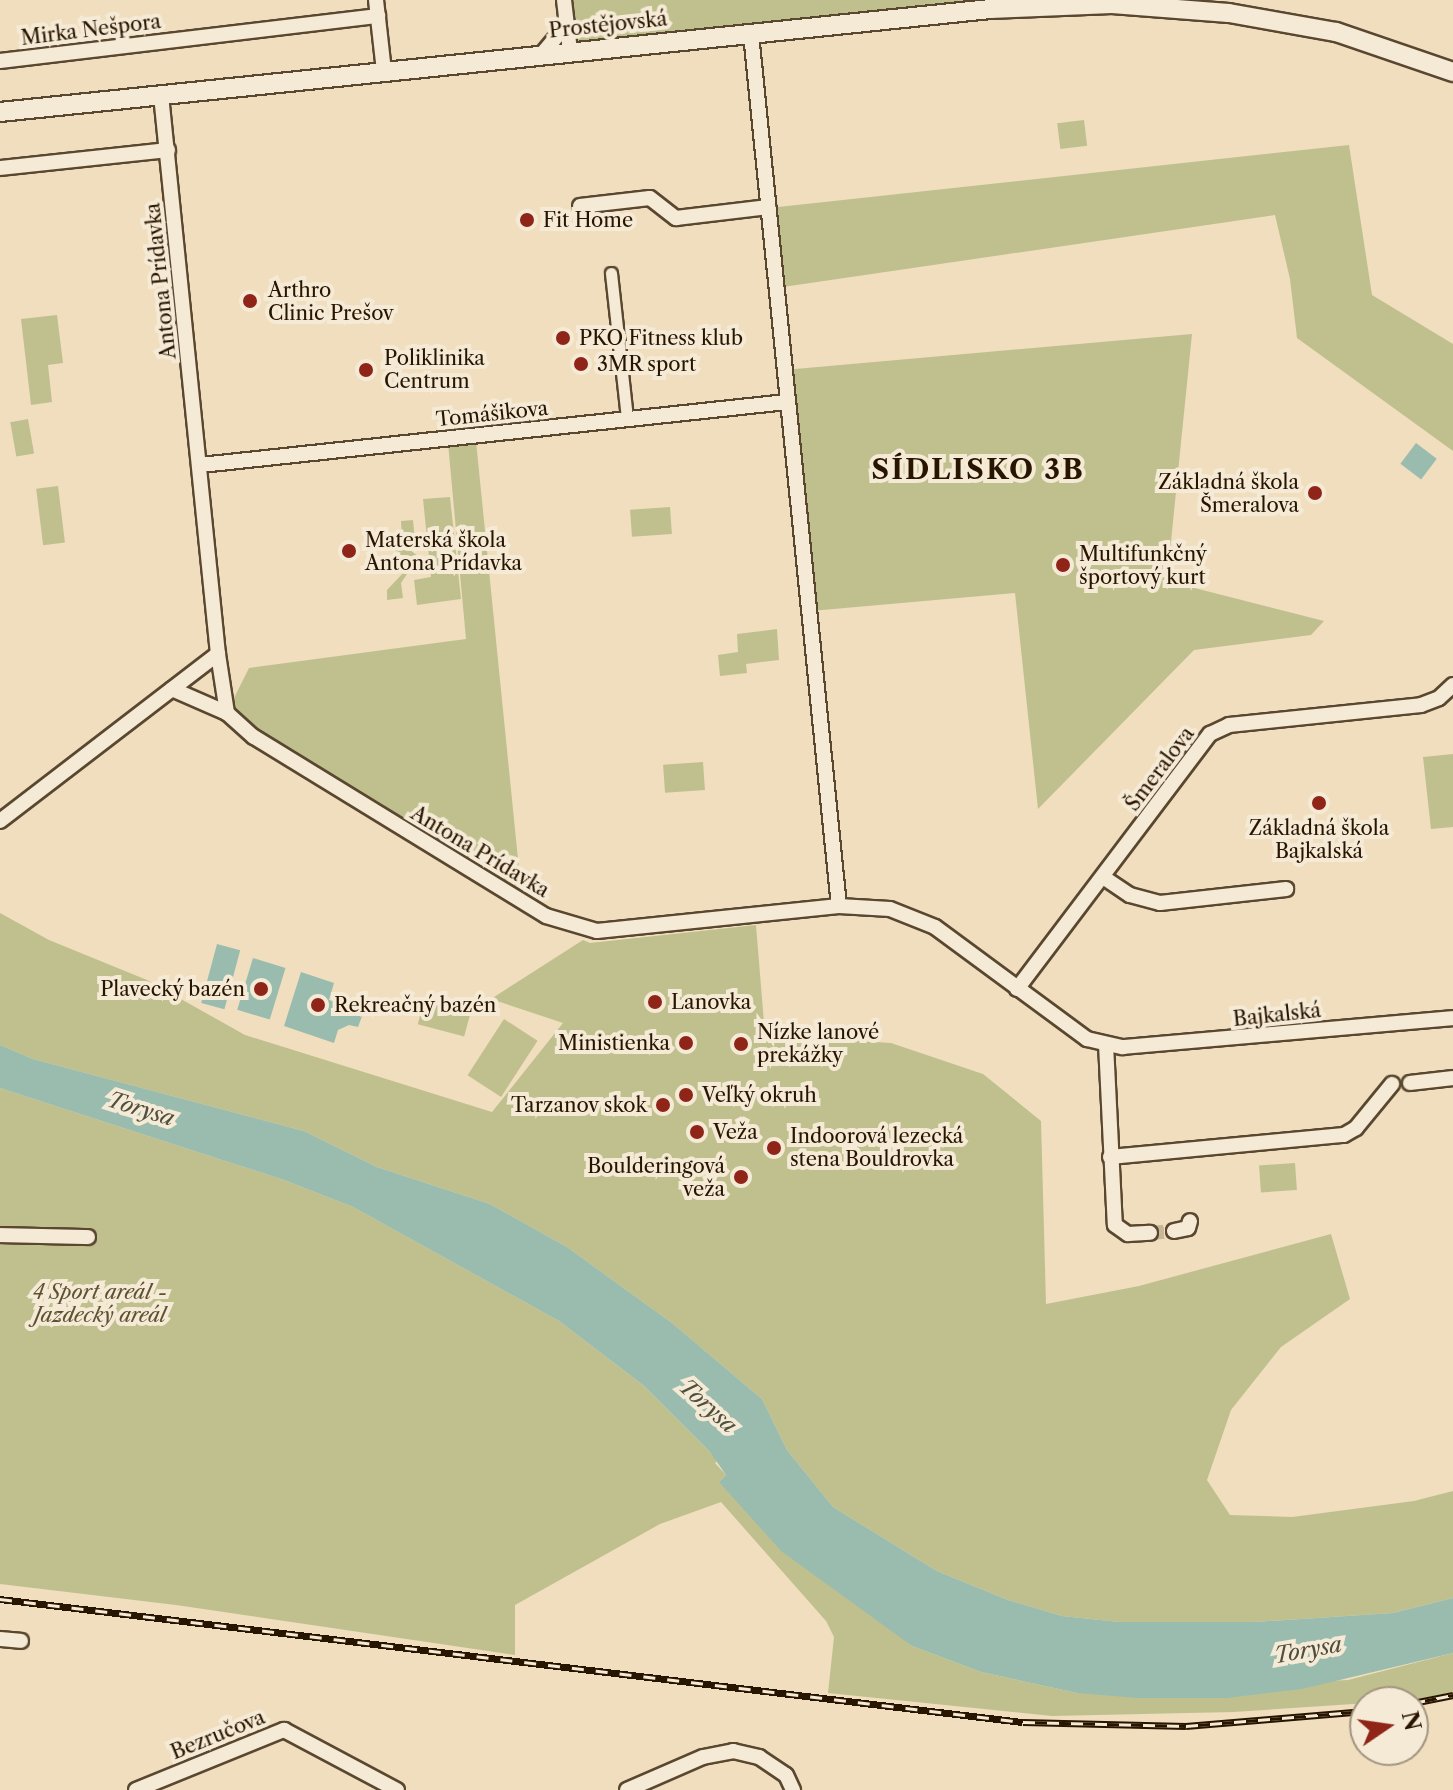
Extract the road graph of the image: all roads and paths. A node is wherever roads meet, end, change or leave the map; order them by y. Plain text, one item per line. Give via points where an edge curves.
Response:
1 (376, 0) edge
2 (564, 0) edge
3 (378, 16) junction
4 (567, 24) junction
5 (751, 34) junction
6 (570, 51) junction
7 (542, 54) junction
8 (0, 61) edge
9 (384, 71) junction
10 (1453, 72) edge
11 (161, 95) junction
12 (0, 112) edge
13 (168, 150) junction
14 (0, 168) edge
15 (580, 206) dead end
16 (768, 207) junction
17 (611, 273) dead end
18 (787, 402) junction
19 (627, 419) junction
20 (201, 465) junction
21 (218, 654) junction
22 (1453, 685) edge
23 (172, 689) junction
24 (227, 713) junction
25 (0, 821) edge
26 (1103, 877) junction
27 (1286, 889) dead end
28 (839, 906) junction
29 (1017, 989) junction
30 (1453, 1018) edge
31 (1106, 1044) junction
32 (1453, 1078) edge
33 (1410, 1083) dead end
34 (1392, 1084) dead end
35 (1110, 1157) junction
36 (1190, 1221) dead end
37 (1174, 1231) tunnel mouth
38 (1150, 1233) tunnel mouth
39 (0, 1235) edge
40 (88, 1237) dead end
41 (0, 1639) edge
42 (21, 1641) dead end
43 (136, 1790) edge
44 (397, 1790) edge
45 (627, 1790) edge
46 (793, 1790) edge

1 - 3 street
2 - 4 street
3 - 8 street, Mirka Nešpora
3 - 9 street
4 - 6 street
4 - 7 street
5 - 6 street, Prostějovská
5 - 10 street, Prostějovská via 990,9 1112,4 1229,13 1329,31
5 - 16 street
6 - 7 street, Prostějovská
7 - 9 street, Prostějovská
9 - 11 street, Prostějovská
11 - 12 street, Prostějovská
11 - 13 street, Antona Prídavka
13 - 14 street
13 - 20 street, Antona Prídavka
15 - 16 street via 650,198 676,218
16 - 18 street
17 - 19 street
18 - 19 street, Tomášikova
18 - 28 street
19 - 20 street, Tomášikova
20 - 21 street, Antona Prídavka
21 - 23 street
21 - 24 street, Antona Prídavka
22 - 26 street, Šmeralova via 1421,705 1229,725 1210,734
23 - 24 street, Antona Prídavka
23 - 25 street
24 - 28 street, Antona Prídavka via 254,737 546,916 597,931
26 - 27 street via 1130,895 1160,903
26 - 29 street, Šmeralova
28 - 29 street, Bajkalská via 890,909 935,927
29 - 31 street, Bajkalská via 1087,1039
30 - 31 street, Bajkalská via 1145,1048
31 - 35 street
32 - 33 street
34 - 35 street via 1344,1135
35 - 38 street via 1115,1225 1128,1234
36 - 37 street via 1188,1228
39 - 40 street
41 - 42 street
43 - 44 street, Bezručova via 284,1730
45 - 46 street via 703,1757 733,1751 759,1757 786,1775

